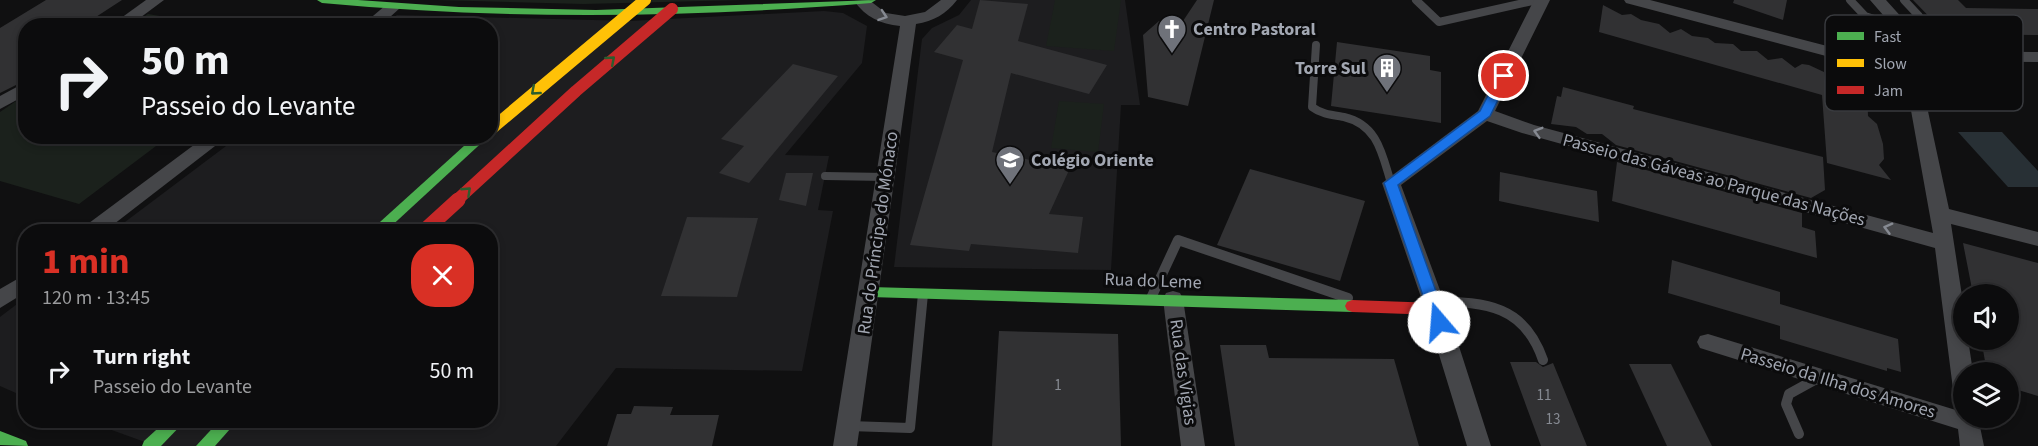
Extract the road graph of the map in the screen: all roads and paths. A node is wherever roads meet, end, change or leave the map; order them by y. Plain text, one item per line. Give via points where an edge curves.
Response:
1 (156, 0) edge
2 (322, 0) edge
3 (645, 0) edge
4 (682, 0) edge
5 (865, 0) edge
6 (949, 0) edge
7 (1416, 0) edge
8 (1537, 0) edge
9 (1542, 0) edge
10 (1632, 0) edge
11 (1850, 0) edge
12 (1878, 0) edge
13 (1904, 0) edge
14 (392, 8) junction
15 (1864, 15) edge
16 (1891, 15) edge
17 (1918, 15) edge
18 (130, 18) edge
19 (379, 18) edge
20 (909, 20) junction
21 (1316, 45) dead end
22 (1825, 50) edge
23 (2023, 57) edge
24 (2038, 57) edge
25 (18, 92) edge
26 (0, 104) edge
27 (1919, 111) edge
28 (1485, 114) junction
29 (498, 123) edge
30 (208, 144) edge
31 (474, 144) edge
32 (825, 176) dead end
33 (886, 177) junction
34 (1391, 183) junction
35 (1940, 214) junction
36 (101, 224) edge
37 (385, 224) edge
38 (432, 224) edge
39 (2038, 239) edge
40 (1944, 243) junction
41 (18, 287) edge
42 (870, 292) junction
43 (923, 294) junction
44 (1162, 299) junction
45 (0, 300) edge
46 (1434, 305) junction
47 (1377, 308) junction
48 (1708, 342) dead end
49 (1543, 360) dead end
50 (1960, 362) edge
51 (1820, 377) junction
52 (169, 428) edge
53 (223, 428) edge
54 (1969, 429) edge
55 (1799, 434) dead end
56 (847, 436) edge
57 (0, 438) edge
58 (20, 446) edge
59 (150, 446) edge
60 (204, 446) edge
61 (1193, 446) edge
62 (1479, 446) edge

1 - 18 street
2 - 14 main road
3 -> 29 main road, bridge
38 -> 4 main road, bridge
5 - 14 main road via 671,10
5 -> 20 street via 877,15
6 - 20 street via 938,12
7 - 8 lane via 1440,22
9 - 28 street
10 - 22 street
11 - 15 lane
12 - 16 street
13 - 17 lane
14 - 19 street
20 - 33 street, Rua do Príncipe do Mónaco
21 - 34 lane via 1312,107 1323,114 1355,118 1370,127
23 - 24 street
25 - 26 street
27 - 35 street
28 - 34 street
40 -> 28 street, Passeio das Gáveas ao Parque das Nações
30 - 36 street
31 - 37 main road
32 - 33 lane
33 - 42 street, Rua do Príncipe do Mónaco
34 - 46 street
35 - 39 street
35 - 40 street
40 - 50 street
41 - 45 street
42 - 43 main road, Rua do Leme
42 - 56 street, Rua do Príncipe do Mónaco
43 - 44 main road, Rua do Leme
43 - 56 lane via 910,428
44 - 47 main road, Rua do Leme
44 - 47 lane via 1178,240
44 - 61 street, Rua das Vigias
46 - 47 main road, Rua do Leme
46 - 49 lane via 1470,302 1503,312 1527,327
46 - 62 street
48 - 51 street, Passeio da Ilha dos Amores
51 - 54 street, Passeio da Ilha dos Amores
51 - 55 lane via 1789,394 1786,404
52 - 59 main road
53 - 60 main road
57 - 58 main road

